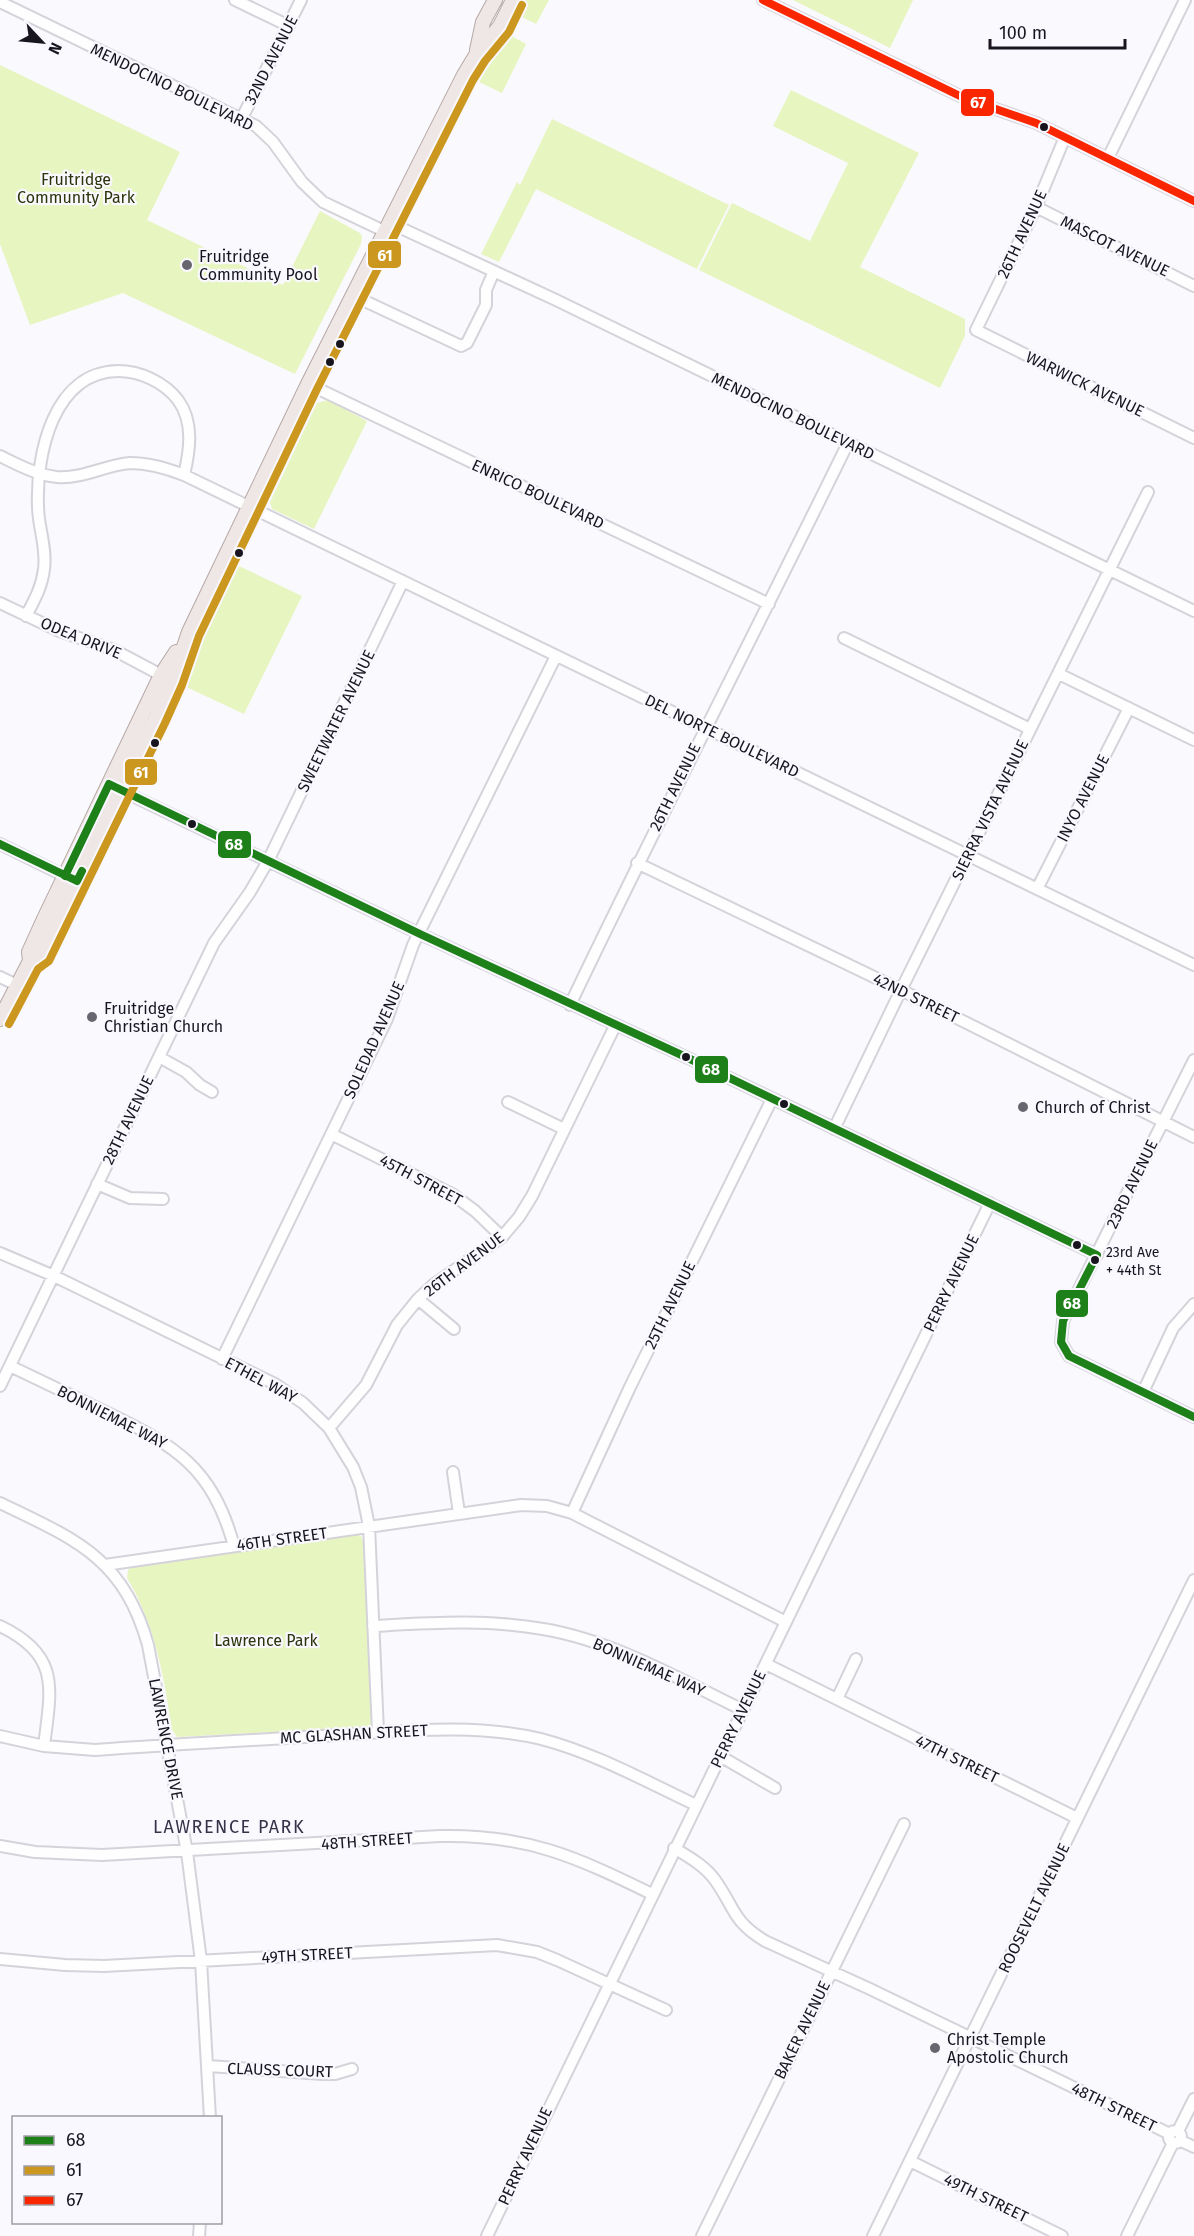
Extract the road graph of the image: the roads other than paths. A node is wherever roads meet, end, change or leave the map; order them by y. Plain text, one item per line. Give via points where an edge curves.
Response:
1 (235, 0) edge
2 (301, 0) edge
3 (495, 0) edge
4 (513, 0) edge
5 (763, 0) edge
6 (1185, 0) edge
7 (0, 2) edge
8 (289, 26) junction
9 (476, 56) junction
10 (241, 120) junction
11 (1065, 137) junction
12 (1108, 158) junction
13 (1194, 201) edge
14 (1036, 207) junction
15 (388, 227) junction
16 (494, 271) junction
17 (1194, 286) edge
18 (354, 296) junction
19 (976, 330) joint
20 (308, 384) junction
21 (1194, 438) edge
22 (848, 443) junction
23 (0, 456) edge
24 (38, 472) junction
25 (184, 475) junction
26 (1148, 492) dead end
27 (249, 507) junction
28 (1109, 572) junction
29 (403, 581) junction
30 (0, 603) edge
31 (769, 604) junction
32 (1194, 611) edge
33 (26, 616) junction
34 (189, 632) junction
35 (844, 638) dead end
36 (556, 656) junction
37 (1059, 674) junction
38 (161, 675) junction
39 (1129, 708) junction
40 (705, 727) junction
41 (1030, 729) junction
42 (1194, 740) edge
43 (115, 787) junction
44 (0, 844) edge
45 (968, 856) junction
46 (268, 861) junction
47 (637, 863) junction
48 (71, 878) junction
49 (1037, 889) junction
50 (420, 934) junction
51 (1194, 965) edge
52 (0, 976) edge
53 (17, 985) junction
54 (901, 990) junction
55 (570, 1005) junction
56 (0, 1019) edge
57 (615, 1026) junction
58 (159, 1057) junction
59 (1194, 1060) edge
60 (212, 1092) dead end
61 (772, 1098) junction
62 (508, 1102) dead end
63 (1163, 1121) junction
64 (564, 1129) junction
65 (834, 1129) junction
66 (331, 1134) junction
67 (1194, 1137) edge
68 (97, 1184) junction
69 (163, 1199) dead end
70 (990, 1203) junction
71 (502, 1237) junction
72 (0, 1253) edge
73 (1097, 1255) junction
74 (54, 1276) junction
75 (418, 1299) junction
76 (1194, 1304) edge
77 (454, 1329) dead end
78 (222, 1359) junction
79 (10, 1366) junction
80 (0, 1386) edge
81 (1143, 1392) junction
82 (1194, 1417) edge
83 (329, 1428) junction
84 (453, 1472) dead end
85 (0, 1503) edge
86 (459, 1512) junction
87 (572, 1513) junction
88 (369, 1526) junction
89 (234, 1546) junction
90 (105, 1565) junction
91 (1194, 1580) edge
92 (786, 1622) junction
93 (0, 1626) edge
94 (373, 1626) junction
95 (856, 1659) dead end
96 (766, 1664) junction
97 (837, 1699) junction
98 (743, 1710) junction
99 (378, 1732) junction
100 (0, 1736) edge
101 (167, 1745) junction
102 (44, 1746) junction
103 (720, 1756) junction
104 (775, 1788) dead end
105 (696, 1805) junction
106 (1077, 1818) junction
107 (904, 1824) dead end
108 (0, 1846) edge
109 (674, 1848) junction
110 (187, 1852) junction
111 (652, 1894) junction
112 (0, 1959) edge
113 (201, 1961) junction
114 (831, 1971) junction
115 (608, 1983) junction
116 (666, 2010) dead end
117 (970, 2037) junction
118 (208, 2066) junction
119 (352, 2069) dead end
120 (1194, 2099) edge
121 (210, 2116) edge
122 (1175, 2137) junction
123 (1194, 2147) edge
124 (910, 2161) junction
125 (498, 2212) junction
126 (487, 2236) edge
127 (492, 2236) edge
128 (702, 2236) edge
129 (873, 2236) edge
130 (1062, 2236) edge
131 (1127, 2236) edge

1 - 8 street
2 - 8 street, 32ND AVENUE
3 - 9 main road via 483,22
4 - 9 main road via 500,26
5 - 11 street via 964,98
6 - 12 street
7 - 10 street, MENDOCINO BOULEVARD
8 - 10 street, 32ND AVENUE
9 - 15 main road
10 - 15 street, MENDOCINO BOULEVARD via 256,126 273,142 302,182 323,201
11 - 12 street
11 - 14 street, 26TH AVENUE
12 - 13 street
14 - 17 street, MASCOT AVENUE
14 - 19 street, 26TH AVENUE
15 - 16 street, MENDOCINO BOULEVARD
15 - 18 main road
16 - 18 street via 486,290 486,305 467,343 461,346
16 - 22 street, MENDOCINO BOULEVARD
18 - 20 main road
19 - 21 street, WARWICK AVENUE
20 - 27 main road
20 - 31 street, ENRICO BOULEVARD
22 - 28 street, MENDOCINO BOULEVARD
22 - 31 street, 26TH AVENUE
23 - 24 street
24 - 25 street via 76,477 129,464 151,464
24 - 25 street via 54,415 67,396 102,373 122,371 151,378 181,405 189,425 190,443
24 - 33 street via 44,568
25 - 27 street
26 - 28 street, SIERRA VISTA AVENUE
27 - 29 street, DEL NORTE BOULEVARD
27 - 34 main road
28 - 32 street, MENDOCINO BOULEVARD
28 - 37 street, SIERRA VISTA AVENUE
29 - 36 street, DEL NORTE BOULEVARD
29 - 46 street, SWEETWATER AVENUE
30 - 33 street, ODEA DRIVE
31 - 40 street, 26TH AVENUE
33 - 38 street, ODEA DRIVE via 114,650
34 - 38 main road
34 - 43 main road via 172,682
35 - 41 street
36 - 40 street, DEL NORTE BOULEVARD
36 - 50 street, SOLEDAD AVENUE
37 - 39 street
37 - 41 street, SIERRA VISTA AVENUE
38 - 43 main road
39 - 42 street
39 - 49 street, INYO AVENUE
40 - 45 street, DEL NORTE BOULEVARD
40 - 47 street, 26TH AVENUE
41 - 45 street, SIERRA VISTA AVENUE
43 - 46 street
43 - 48 main road
44 - 48 street
45 - 49 street, DEL NORTE BOULEVARD
45 - 54 street, SIERRA VISTA AVENUE
46 - 50 street
46 - 58 street, 28TH AVENUE via 214,943
47 - 54 street, 42ND STREET
47 - 55 street, 26TH AVENUE
48 - 53 main road via 40,956 30,961
49 - 51 street, DEL NORTE BOULEVARD
50 - 55 street
50 - 66 street, SOLEDAD AVENUE via 394,1004
52 - 53 street
53 - 56 main road
54 - 63 street, 42ND STREET
54 - 65 street, SIERRA VISTA AVENUE
55 - 57 street
57 - 61 street
57 - 64 street, 26TH AVENUE
58 - 60 street
58 - 68 street, 28TH AVENUE
59 - 63 street, 23RD AVENUE
61 - 65 street
61 - 87 street, 25TH AVENUE
62 - 64 street
63 - 67 street, 42ND STREET
63 - 73 street, 23RD AVENUE
64 - 71 street, 26TH AVENUE via 526,1207
65 - 70 street
66 - 71 street, 45TH STREET via 452,1194
66 - 78 street, SOLEDAD AVENUE
68 - 69 street via 130,1198
68 - 74 street, 28TH AVENUE
70 - 73 street
70 - 92 street, PERRY AVENUE
71 - 75 street, 26TH AVENUE
72 - 74 street, ETHEL WAY
73 - 81 street, 23RD AVENUE via 1063,1321 1061,1342 1069,1356
74 - 78 street, ETHEL WAY
74 - 79 street, 28TH AVENUE
75 - 77 street
75 - 83 street, 26TH AVENUE via 397,1325 366,1384
76 - 81 street via 1173,1328
78 - 83 street, ETHEL WAY via 291,1394
79 - 80 street, 28TH AVENUE
79 - 89 street, BONNIEMAE WAY via 147,1432 175,1450 214,1493
81 - 82 street
83 - 88 street, ETHEL WAY via 353,1467
84 - 86 street
85 - 90 street, LAWRENCE DRIVE via 71,1538
86 - 87 street, 46TH STREET via 520,1505 547,1506
86 - 88 street, 46TH STREET
87 - 92 street, 46TH STREET
88 - 89 street, 46TH STREET
88 - 94 street, ETHEL WAY
89 - 90 street, 46TH STREET
90 - 101 street, LAWRENCE DRIVE via 123,1587 142,1622
91 - 106 street, ROOSEVELT AVENUE
92 - 96 street, PERRY AVENUE
93 - 102 street via 29,1643 47,1672 51,1696
94 - 98 street, BONNIEMAE WAY via 490,1622 544,1629 629,1655
94 - 99 street, ETHEL WAY
95 - 97 street
96 - 97 street, 47TH STREET
96 - 98 street, PERRY AVENUE
97 - 106 street, 47TH STREET
98 - 103 street, PERRY AVENUE
99 - 101 street, MC GLASHAN STREET
99 - 105 street, MC GLASHAN STREET via 457,1729 541,1739 596,1757
100 - 102 street, MC GLASHAN STREET
101 - 102 street, MC GLASHAN STREET via 95,1750
101 - 110 street, LAWRENCE DRIVE
103 - 104 street
103 - 105 street, PERRY AVENUE
105 - 109 street, PERRY AVENUE
106 - 117 street, ROOSEVELT AVENUE
107 - 114 street, BAKER AVENUE
108 - 110 street, 48TH STREET via 68,1854
109 - 111 street, PERRY AVENUE
109 - 114 street, 48TH STREET via 708,1872 735,1916 754,1935
110 - 111 street, 48TH STREET via 440,1836 491,1837 556,1851
110 - 113 street, LAWRENCE DRIVE
111 - 115 street, PERRY AVENUE
112 - 113 street, 49TH STREET via 65,1965
113 - 115 street, 49TH STREET via 497,1945 537,1952
113 - 118 street, LAWRENCE DRIVE
114 - 117 street, 48TH STREET
114 - 128 street, BAKER AVENUE
115 - 116 street, 49TH STREET
115 - 125 street, PERRY AVENUE
117 - 122 street, 48TH STREET
117 - 124 street, ROOSEVELT AVENUE
118 - 119 street, CLAUSS COURT via 323,2074
118 - 121 street, LAWRENCE DRIVE
120 - 122 street
122 - 123 street, 48TH STREET
122 - 131 street
124 - 129 street, ROOSEVELT AVENUE
124 - 130 street, 49TH STREET
125 - 126 street, PERRY AVENUE
125 - 127 street

